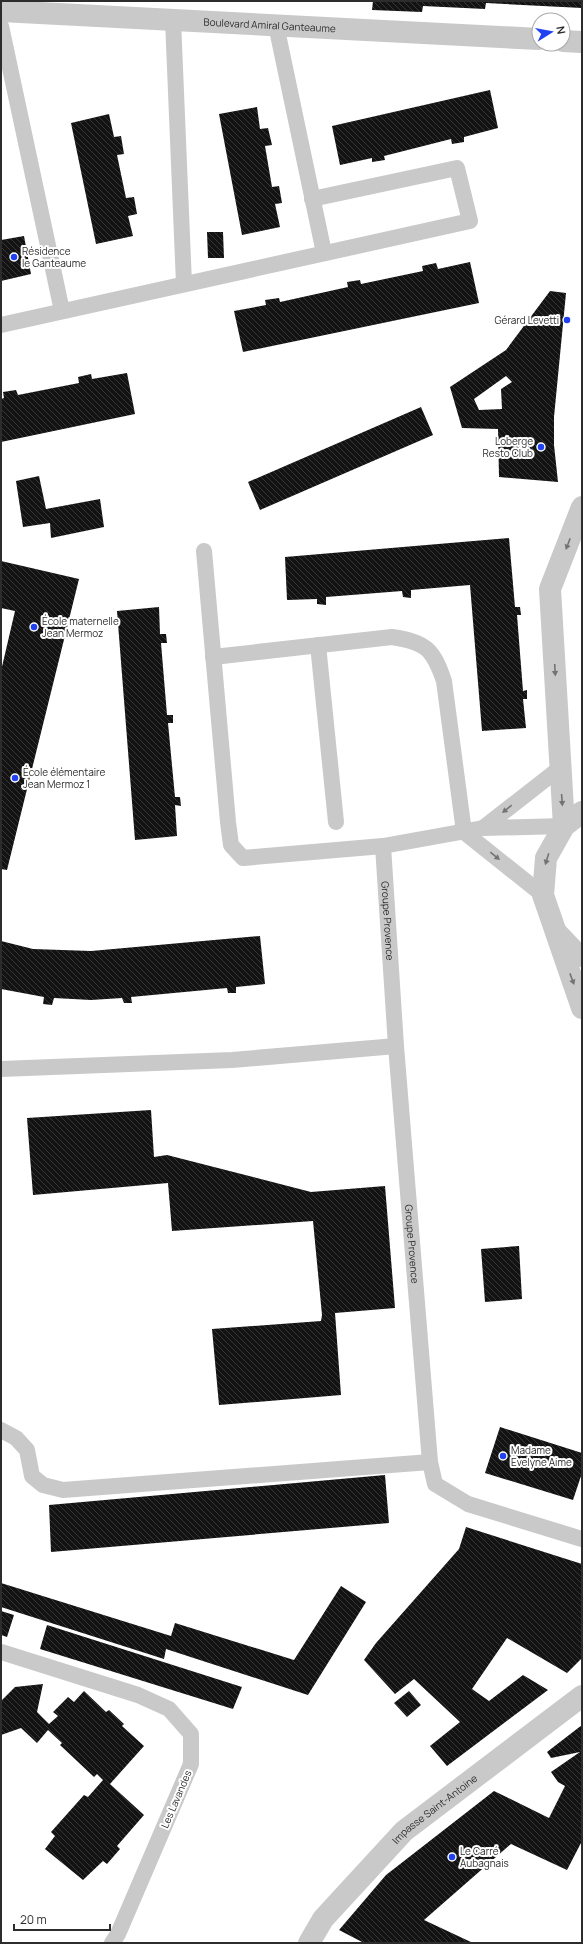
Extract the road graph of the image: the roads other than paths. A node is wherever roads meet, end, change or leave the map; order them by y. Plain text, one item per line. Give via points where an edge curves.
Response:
1 (41, 7) edge
2 (1, 11) edge
3 (173, 20) junction
4 (276, 25) junction
5 (1, 26) edge
6 (531, 39) edge
7 (571, 41) edge
8 (582, 42) edge
9 (312, 199) junction
10 (324, 253) junction
11 (184, 284) junction
12 (62, 311) junction
13 (1, 325) edge
14 (582, 508) edge
15 (204, 551) dead end
16 (318, 645) junction
17 (213, 657) junction
18 (560, 768) junction
19 (582, 812) edge
20 (336, 822) dead end
21 (564, 826) junction
22 (483, 828) junction
23 (464, 832) junction
24 (383, 846) junction
25 (543, 895) junction
26 (554, 929) junction
27 (582, 956) edge
28 (582, 1008) edge
29 (396, 1046) junction
30 (1, 1069) edge
31 (1, 1430) edge
32 (430, 1462) junction
33 (582, 1539) edge
34 (1, 1652) edge
35 (582, 1696) edge
36 (112, 1943) edge
37 (308, 1943) edge

1 - 2 street, Boulevard Amiral Ganteaume
1 - 3 street, Boulevard Amiral Ganteaume
3 - 4 street, Boulevard Amiral Ganteaume
3 - 11 lane
4 - 6 street, Boulevard Amiral Ganteaume
4 - 9 lane
5 - 12 lane
7 - 8 street
9 - 10 lane
9 - 10 lane via 457,168 470,221
10 - 11 lane
11 - 12 lane
12 - 13 lane
14 -> 18 street via 550,589
15 - 17 lane
16 - 17 lane
16 - 20 lane
16 - 23 lane via 392,637 410,640 429,649 444,681
17 - 24 lane via 231,846 243,858
18 -> 21 street
18 -> 22 lane
19 - 21 street
21 - 22 lane
21 -> 25 street via 546,858
22 - 23 lane
23 - 24 lane
23 -> 25 lane
24 - 29 lane, Groupe Provence
25 - 26 street
26 - 27 street via 576,953
26 -> 28 street
29 - 30 lane via 232,1060
29 - 32 lane, Groupe Provence
31 - 32 lane via 16,1438 27,1450 32,1476 43,1485 63,1490
32 - 33 lane, Groupe Provence via 435,1484 468,1504
34 - 36 lane, Les Lavandes via 138,1695 169,1709 191,1734 191,1764
35 - 37 street, Impasse Saint-Antoine via 404,1831 323,1919

